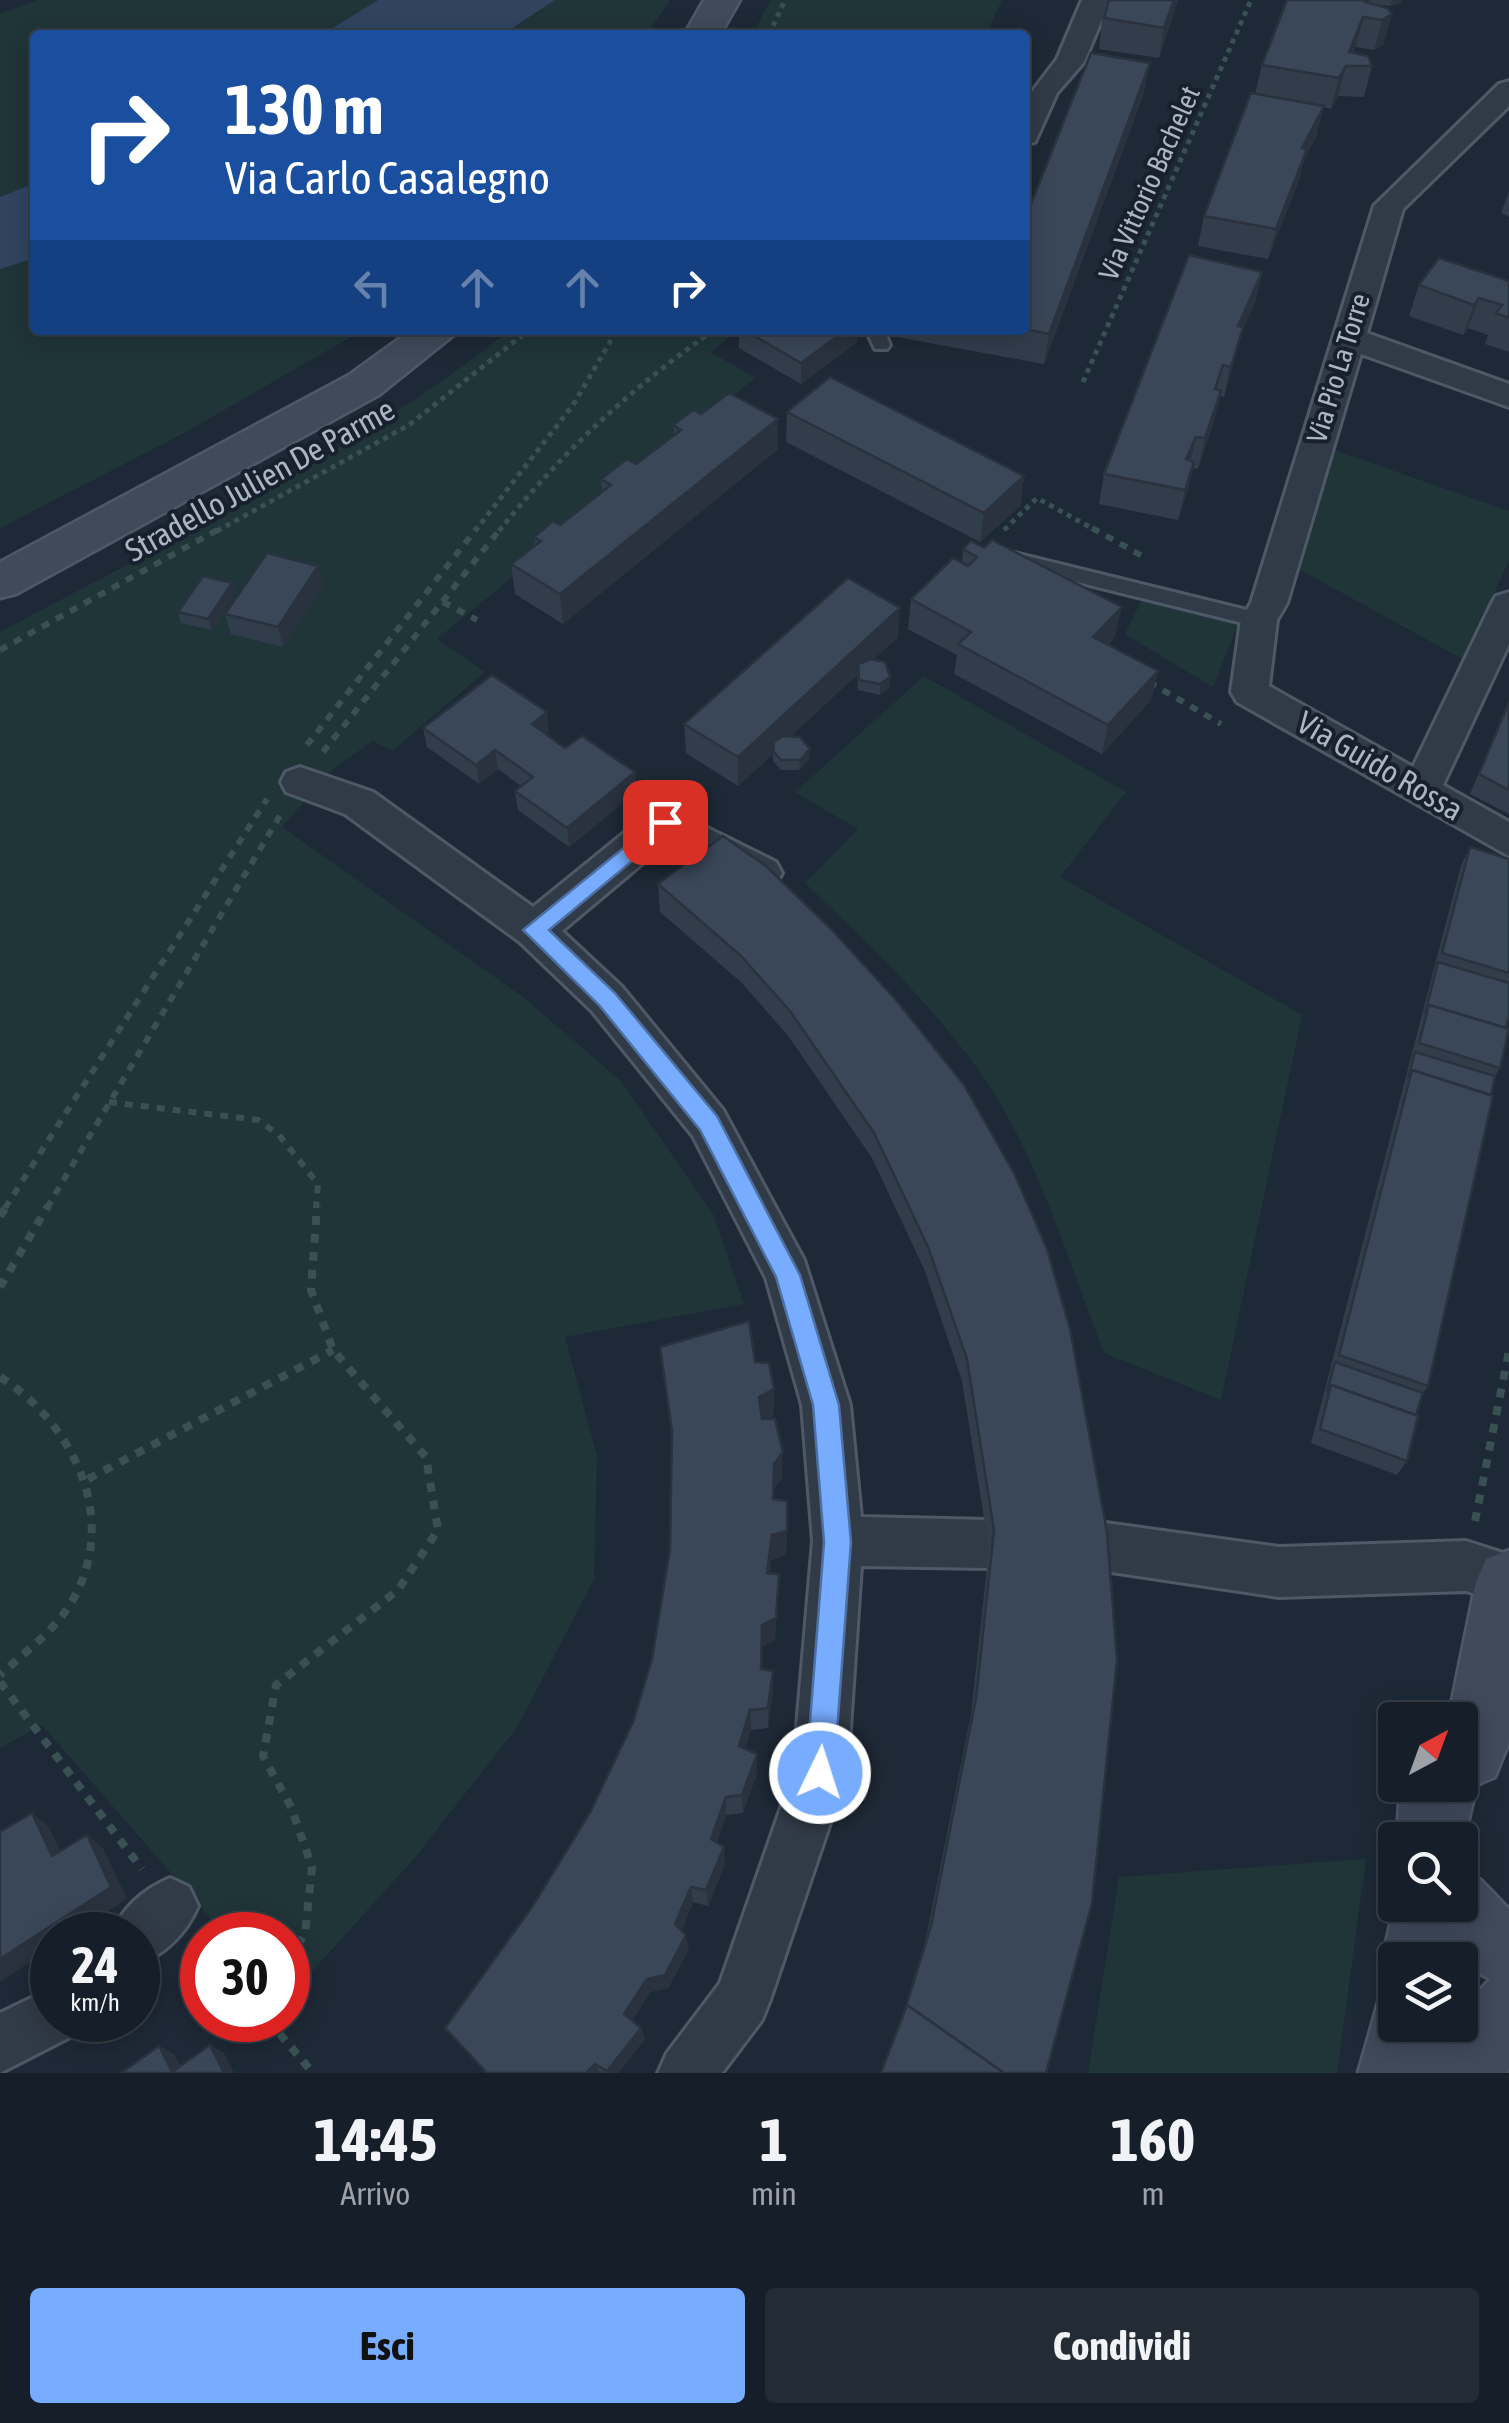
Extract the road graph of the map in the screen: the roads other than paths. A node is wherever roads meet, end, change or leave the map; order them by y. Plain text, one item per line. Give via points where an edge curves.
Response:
1 (722, 0) edge
2 (1096, 0) edge
3 (705, 30) edge
4 (1509, 90) edge
5 (1030, 124) edge
6 (432, 335) edge
7 (1346, 336) junction
8 (1509, 396) edge
9 (980, 552) edge
10 (0, 582) edge
11 (1509, 605) edge
12 (1259, 620) junction
13 (1250, 692) joint
14 (300, 782) road end
15 (1421, 790) junction
16 (1509, 841) edge
17 (763, 873) edge
18 (534, 930) junction
19 (838, 1542) junction
20 (988, 1544) edge
21 (1098, 1546) edge
22 (1509, 1581) edge
23 (1478, 1738) edge
24 (1472, 1922) edge
25 (1509, 1951) edge
26 (1509, 2008) edge
27 (30, 2028) edge
28 (1401, 2042) edge
29 (0, 2044) edge
30 (687, 2073) edge
31 (1395, 2073) edge
32 (1460, 2073) edge

1 - 3 main road
2 - 5 street via 1070,62 1044,90
4 - 7 street, Via Pio La Torre via 1389,206
6 - 10 main road via 364,385
7 - 8 street
7 - 12 street, Via Pio La Torre
9 - 12 lane
11 - 15 street
12 - 13 street, Via Pio La Torre
13 - 15 street, Via Guido Rossa
14 - 18 street via 359,803
15 - 16 street, Via Guido Rossa
17 - 18 street via 665,822
18 - 19 street via 607,999 708,1123 788,1275 826,1405
19 - 20 street
19 - 30 street via 820,1773 742,2000
21 - 22 street via 1278,1572 1466,1566
22 - 23 main road
24 - 25 main road
26 - 32 main road
27 - 29 street
28 - 31 main road

